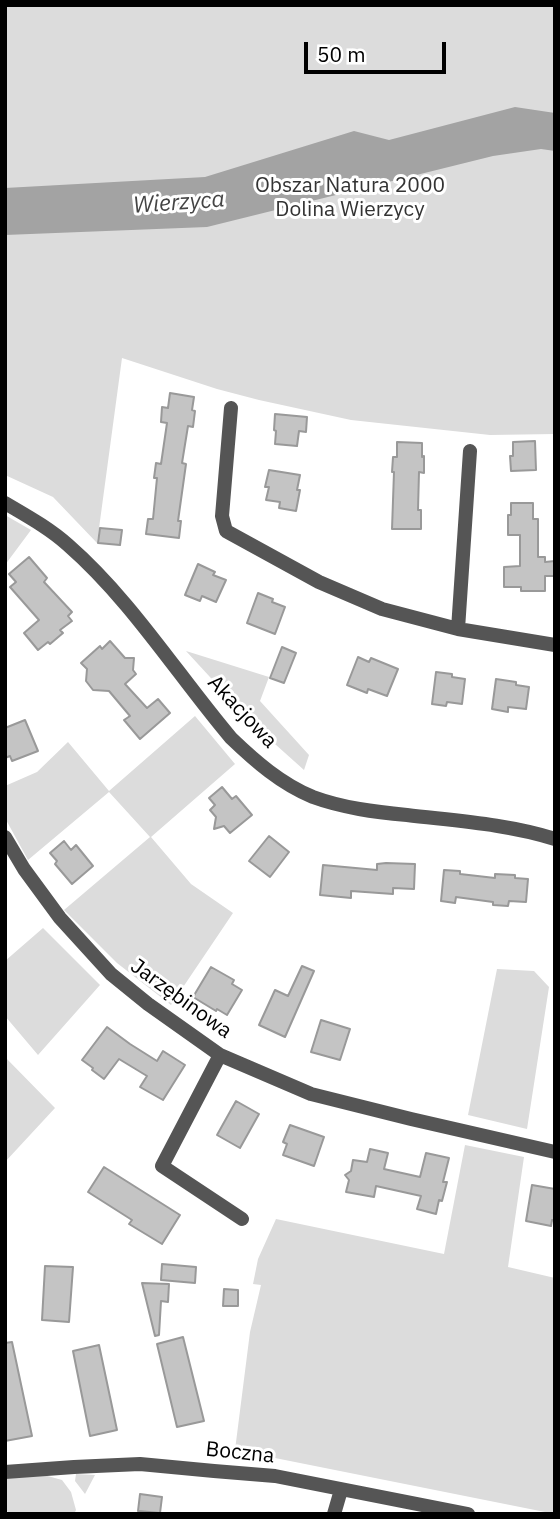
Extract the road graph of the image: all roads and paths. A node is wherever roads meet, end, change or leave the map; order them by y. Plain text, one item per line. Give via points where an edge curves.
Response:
1 (231, 408) dead end
2 (470, 451) dead end
3 (5, 503) edge
4 (458, 629) junction
5 (555, 645) edge
6 (5, 836) edge
7 (555, 839) edge
8 (220, 1055) junction
9 (555, 1152) edge
10 (242, 1219) dead end
11 (5, 1472) edge
12 (341, 1490) junction
13 (334, 1514) edge
14 (468, 1514) edge

1 - 4 street via 222,516 226,531 319,582 382,609
2 - 4 street
3 - 7 street, Akacjowa via 46,528 90,566 231,738 276,777 335,804 503,826
4 - 5 street
6 - 8 street, Jarzębinowa via 60,918 111,974
8 - 9 street, Jarzębinowa via 311,1094
8 - 10 street via 162,1166
11 - 12 street, Boczna via 140,1464 275,1476
12 - 13 street
12 - 14 street, Boczna

